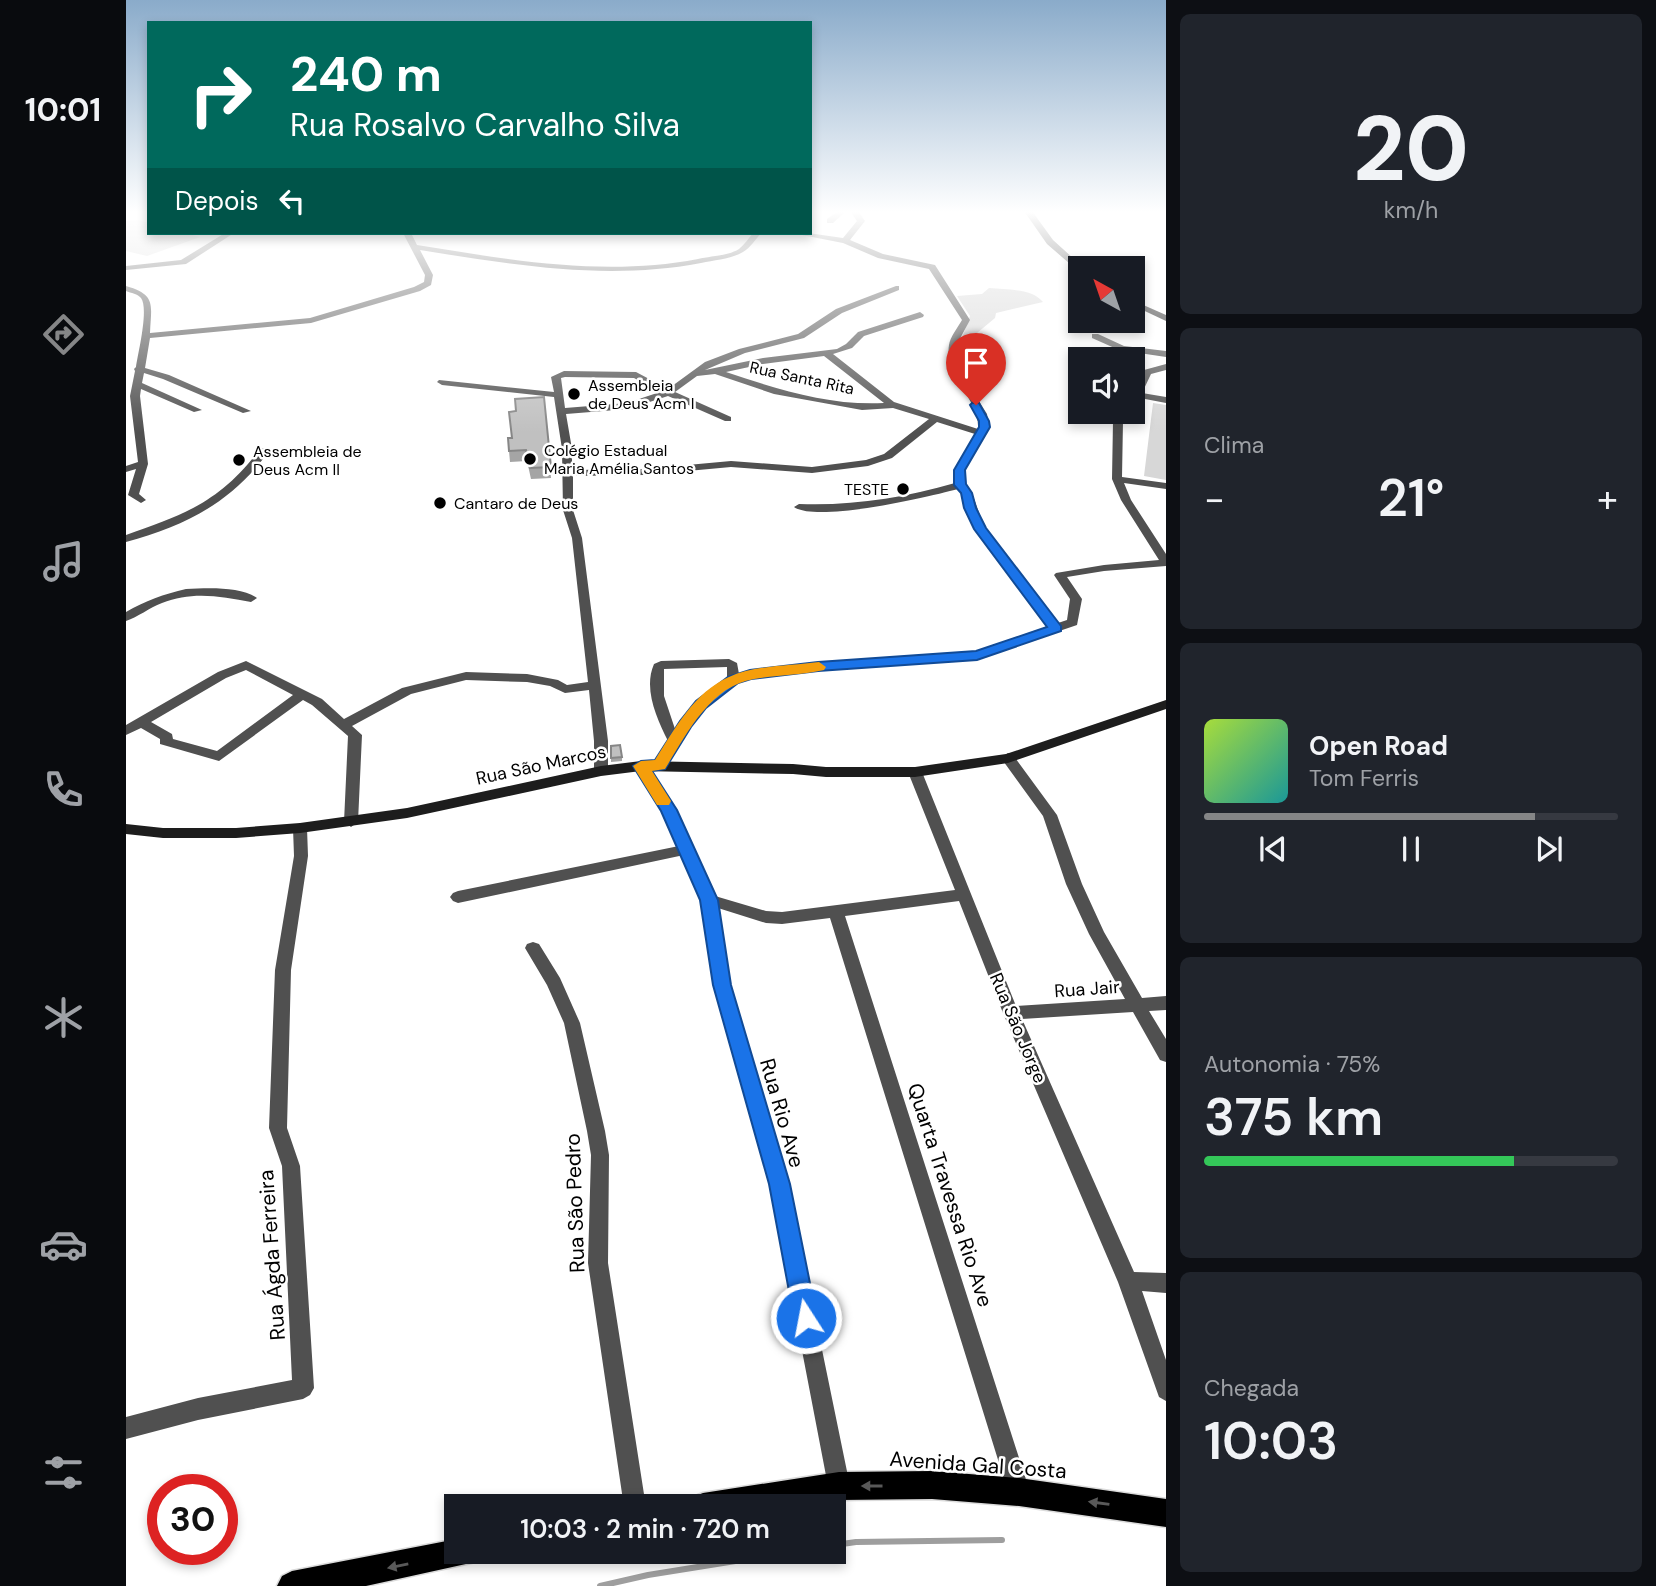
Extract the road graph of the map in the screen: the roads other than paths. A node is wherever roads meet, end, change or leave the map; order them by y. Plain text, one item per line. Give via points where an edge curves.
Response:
1 (422, 285) edge
2 (944, 285) edge
3 (126, 288) edge
4 (896, 288) dead end
5 (1145, 308) edge
6 (920, 315) dead end
7 (1166, 318) edge
8 (146, 336) junction
9 (1095, 336) dead end
10 (826, 353) junction
11 (1166, 354) edge
12 (1166, 367) edge
13 (138, 369) junction
14 (716, 372) junction
15 (697, 374) junction
16 (1145, 377) edge
17 (442, 382) dead end
18 (136, 384) junction
19 (668, 393) junction
20 (560, 396) junction
21 (1145, 396) edge
22 (1166, 400) edge
23 (891, 405) junction
24 (193, 408) dead end
25 (246, 411) dead end
26 (562, 411) junction
27 (728, 418) dead end
28 (935, 419) junction
29 (1121, 424) edge
30 (982, 433) junction
31 (264, 451) dead end
32 (143, 464) junction
33 (126, 469) edge
34 (568, 472) junction
35 (1117, 479) junction
36 (960, 485) junction
37 (1166, 486) edge
38 (141, 500) dead end
39 (799, 508) dead end
40 (126, 540) edge
41 (1166, 563) edge
42 (251, 598) dead end
43 (126, 617) edge
44 (1056, 628) junction
45 (733, 680) junction
46 (592, 686) junction
47 (303, 694) junction
48 (1166, 704) edge
49 (144, 723) junction
50 (345, 724) junction
51 (126, 731) edge
52 (675, 743) junction
53 (1008, 758) junction
54 (650, 766) junction
55 (601, 771) junction
56 (915, 772) junction
57 (351, 821) junction
58 (300, 828) junction
59 (127, 832) edge
60 (688, 849) junction
61 (962, 895) junction
62 (458, 897) dead end
63 (709, 900) junction
64 (836, 911) junction
65 (533, 948) dead end
66 (1166, 1003) edge
67 (1139, 1005) junction
68 (1011, 1013) junction
69 (1166, 1055) edge
70 (1128, 1280) junction
71 (1166, 1283) edge
72 (1166, 1390) edge
73 (126, 1428) edge
74 (839, 1486) junction
75 (1019, 1492) junction
76 (633, 1494) edge
77 (787, 1494) edge
78 (1166, 1514) edge
79 (444, 1556) edge
80 (303, 1585) edge

1 - 8 street via 311,320
2 - 30 street via 966,320 953,344 954,356 962,382 984,421
3 - 8 street via 147,301
4 - 15 street via 839,311 801,335 726,356
5 - 7 main road
6 - 10 street via 861,334 845,349
8 - 13 street
9 - 11 street via 1122,348
10 - 14 street
10 - 23 street
12 - 16 street via 1147,372
13 - 18 street
13 - 25 street
14 - 15 street, Rua Santa Rita
14 - 23 street, Rua Santa Rita via 819,401 862,407
15 - 19 street
17 - 20 street
18 - 24 street
18 - 32 street
19 - 20 street via 636,375 564,374 556,377
19 - 26 street via 628,406
19 - 27 street
20 - 26 street
21 - 22 street
23 - 28 street, Rua Santa Rita
26 - 34 street
28 - 30 street, Rua Santa Rita
28 - 34 street via 888,456 868,463 812,470 731,464 644,472
29 - 35 street
30 - 36 street via 960,470
31 - 40 street via 238,484 209,507
32 - 33 street
32 - 38 street via 133,495
34 - 46 street via 568,510 576,538
35 - 37 street
35 - 41 street
36 - 39 street via 859,506
36 - 44 street via 980,529
41 - 44 street via 1060,575 1076,600 1076,616 1073,622
42 - 43 street via 224,593 174,594
44 - 45 street via 977,656 818,667
45 - 52 street via 701,705
45 - 52 street via 729,663 658,667 662,713
46 - 50 street via 565,689 527,678 466,676 411,689
46 - 55 street
47 - 49 street via 246,665
47 - 49 street via 219,756 165,741 167,737
47 - 50 street
48 - 53 main road, Rua São Marcos
49 - 51 street
50 - 57 street via 355,735
52 - 54 street
53 - 56 main road, Rua São Marcos
53 - 67 street via 1050,815 1097,934
54 - 55 main road, Rua São Marcos
54 - 56 main road, Rua São Marcos
54 - 60 street, Rua Rio Ave
55 - 57 main road, Rua São Marcos
56 - 61 street, Rua São Jorge
57 - 58 main road, Rua São Marcos
58 - 59 main road, Rua São Marcos via 236,833
58 - 73 street, Rua Ágda Ferreira via 301,856 283,970 278,1128 290,1166 303,1388
60 - 62 street
60 - 63 street, Rua Rio Ave
61 - 64 street
61 - 68 street, Rua São Jorge
63 - 64 street via 766,917
63 - 74 street, Rua Rio Ave via 722,985 779,1184
64 - 75 street, Quarta Travessa Rio Ave
65 - 76 street, Rua São Pedro via 572,1023 592,1109 600,1155 598,1263
66 - 67 street, Rua Jair
67 - 68 street, Rua Jair
67 - 69 street
68 - 70 street, Rua São Jorge
70 - 71 street
70 - 72 street, Rua São Jorge
75 -> 74 main road, Avenida Gal Costa via 932,1485
74 - 77 main road, Avenida Gal Costa
78 -> 75 main road, Avenida Gal Costa
79 -> 80 main road

